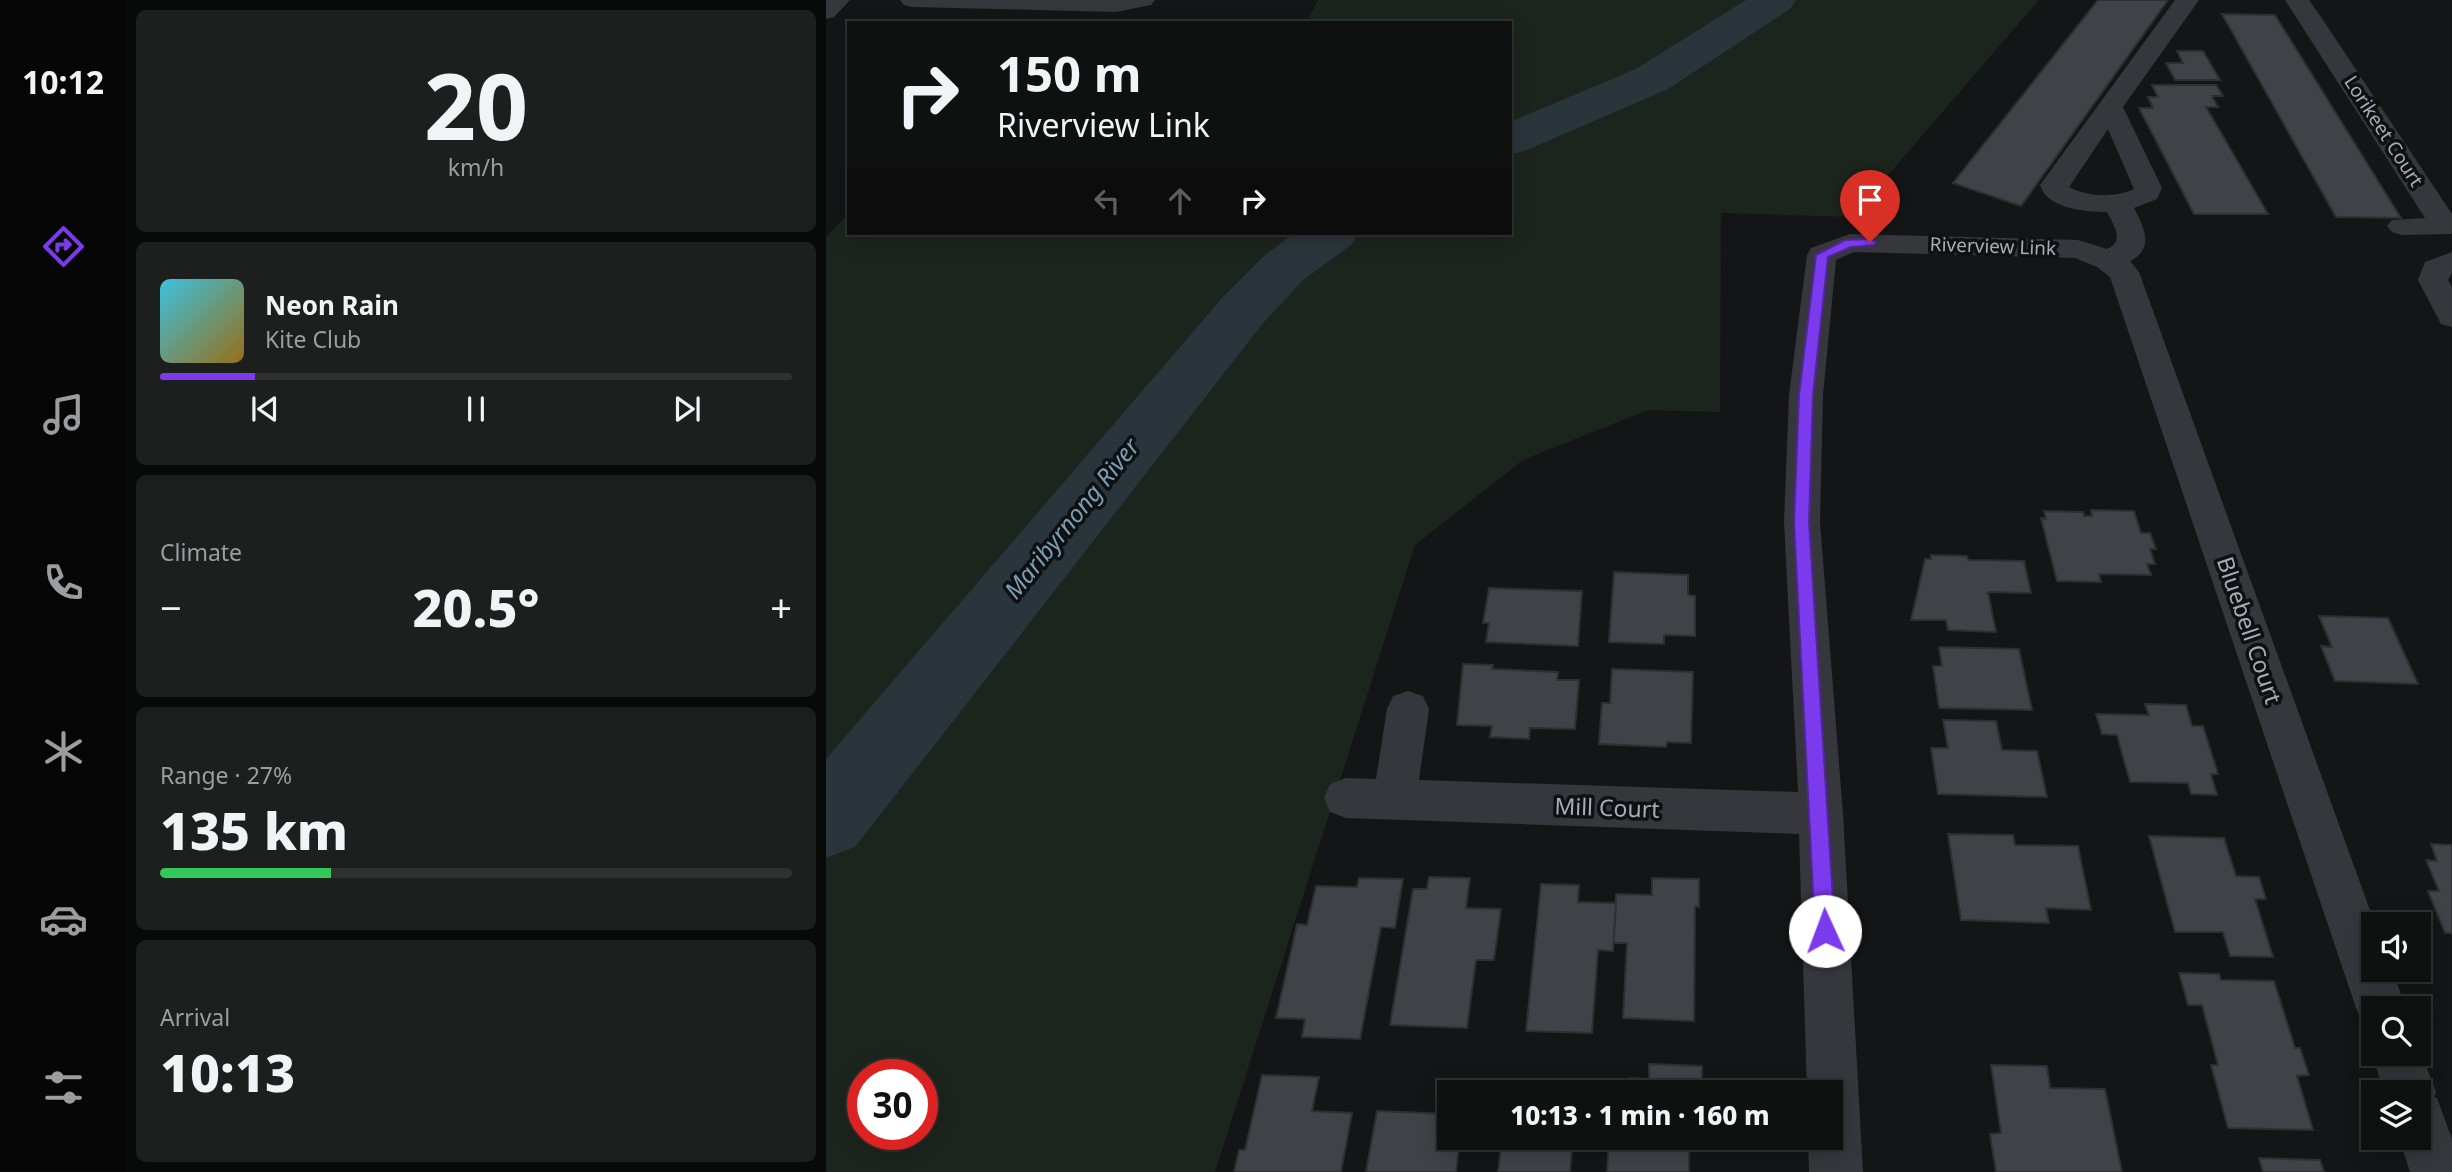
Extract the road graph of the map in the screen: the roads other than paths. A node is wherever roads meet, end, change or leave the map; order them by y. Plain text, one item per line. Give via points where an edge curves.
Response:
1 (838, 0) edge
2 (912, 0) edge
3 (1143, 0) edge
4 (2187, 0) edge
5 (2297, 0) edge
6 (826, 12) edge
7 (2111, 108) junction
8 (2117, 202) junction
9 (2402, 226) dead end
10 (2108, 260) junction
11 (2444, 265) edge
12 (2452, 317) edge
13 (1408, 709) dead end
14 (1346, 797) dead end
15 (1394, 800) junction
16 (1821, 814) junction
17 (2377, 996) edge
18 (2429, 1150) edge
19 (1836, 1172) edge
20 (2437, 1172) edge

1 - 6 street
2 - 3 street via 1116,5
4 - 7 street
5 - 9 street, Lorikeet Court via 2446,227
7 - 8 street via 2148,188 2141,198
7 - 8 street via 2054,185 2064,197
8 - 10 street via 2132,242 2125,252
10 - 16 street, Riverview Link via 2078,249 1870,242 1850,243 1822,255 1806,395 1802,522
10 - 17 street, Bluebell Court via 2124,272 2132,289
11 - 12 street via 2433,280
13 - 15 street
14 - 15 street, Mill Court
15 - 16 street, Mill Court
16 - 19 street
18 - 20 street

